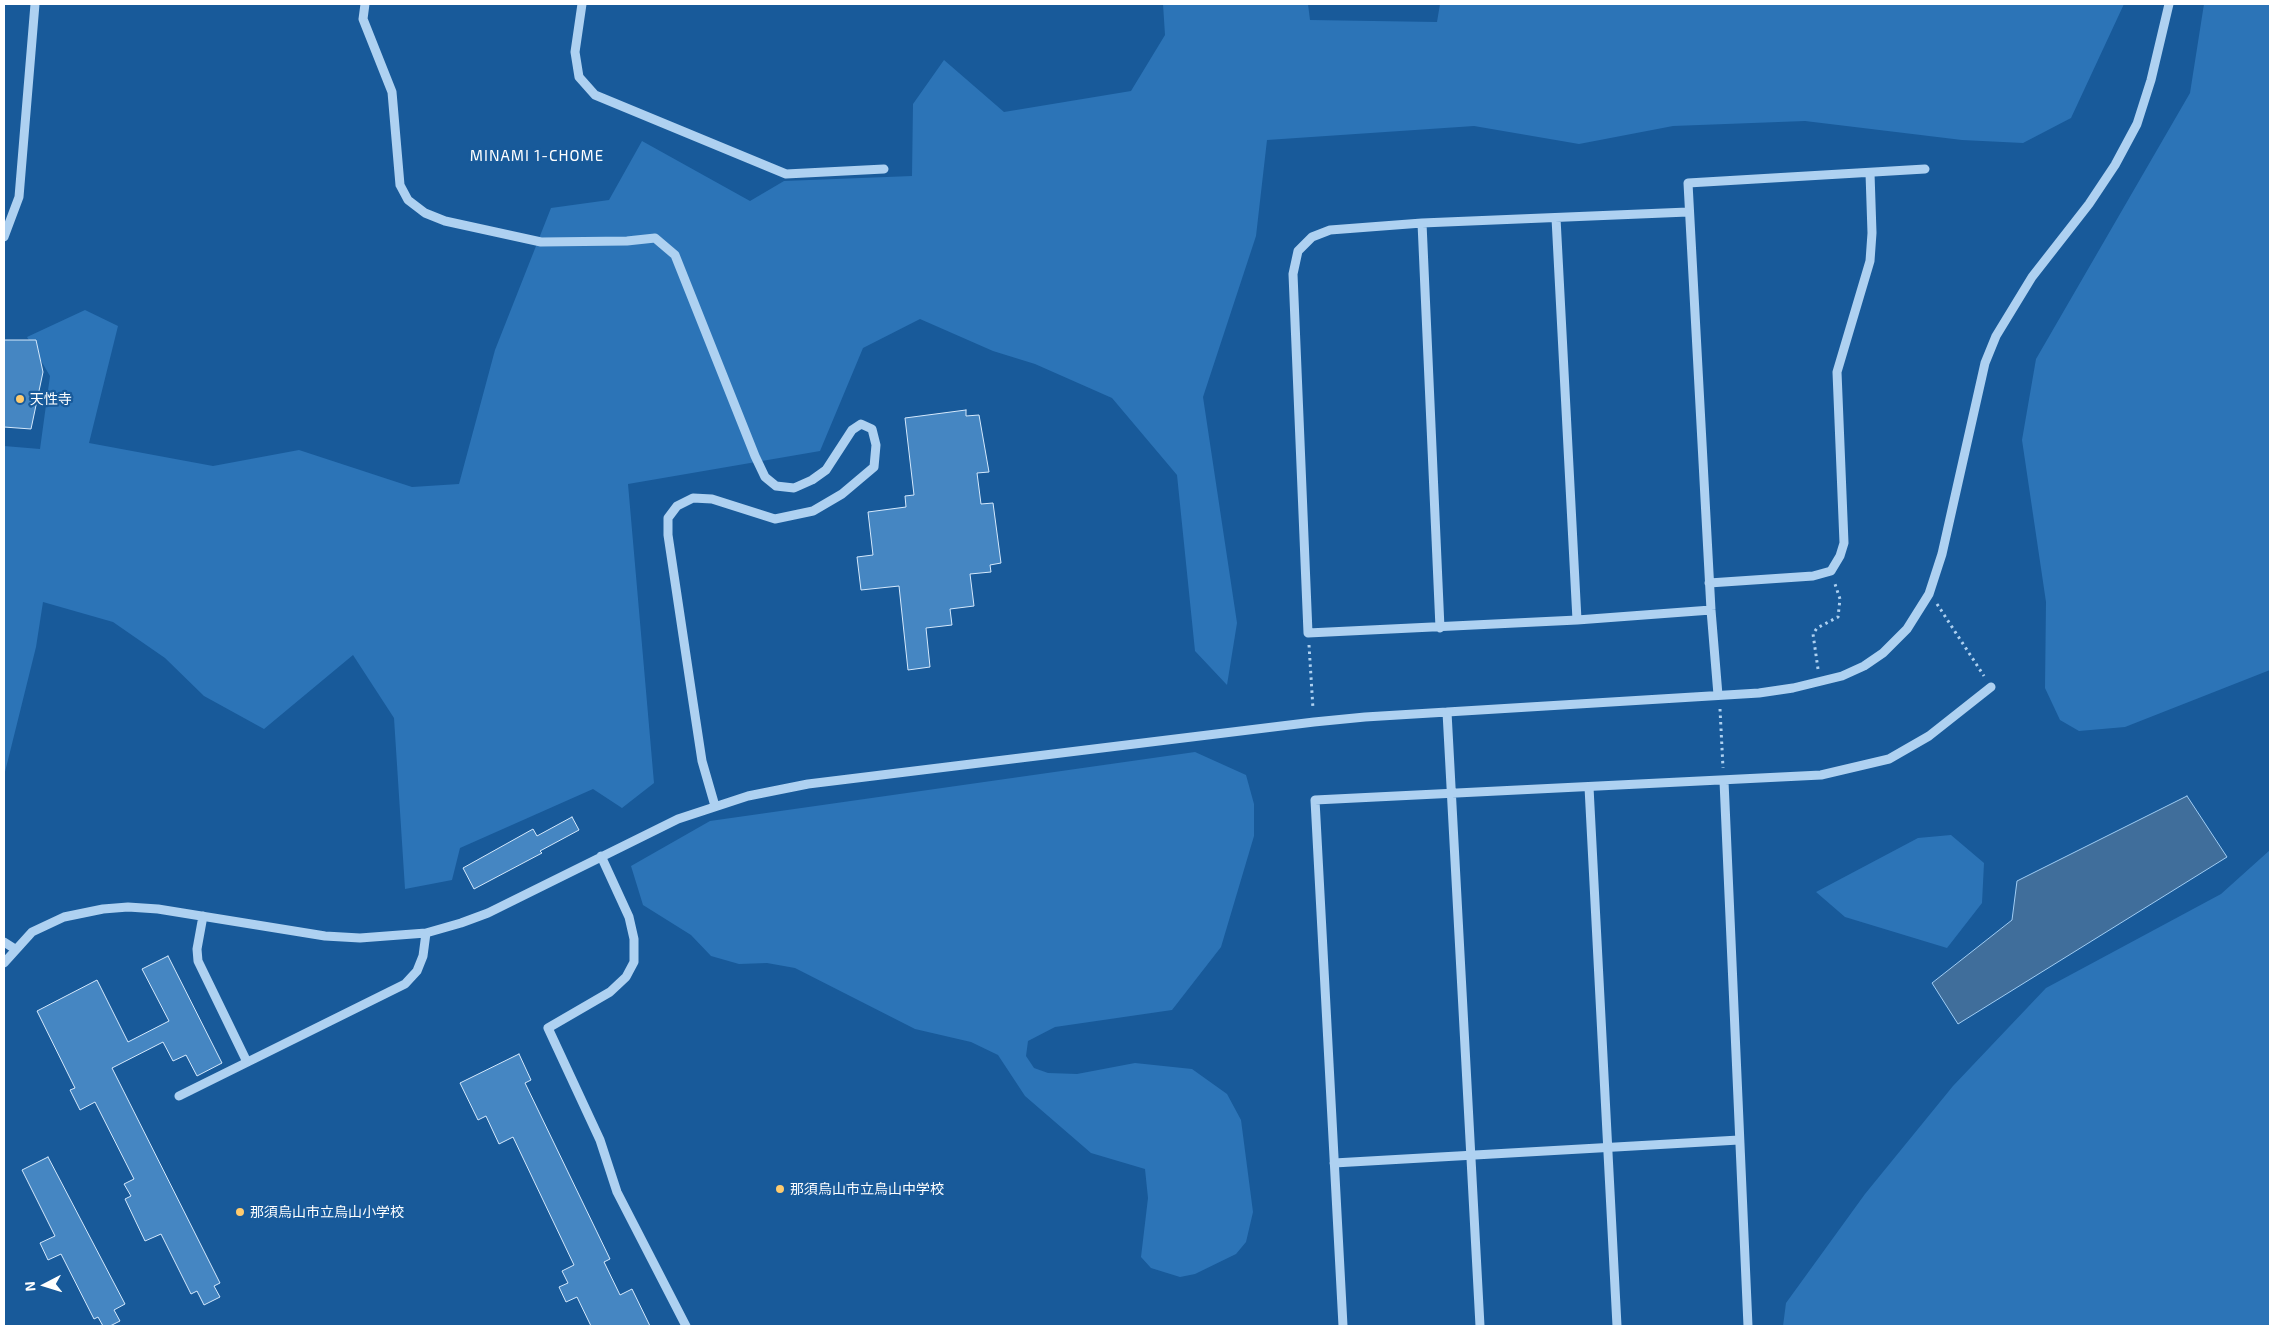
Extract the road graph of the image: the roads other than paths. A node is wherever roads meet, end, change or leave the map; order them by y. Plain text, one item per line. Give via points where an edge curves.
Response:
1 (35, 4) edge
2 (365, 4) edge
3 (582, 4) edge
4 (2169, 4) edge
5 (884, 169) dead end
6 (1925, 169) dead end
7 (1870, 173) junction
8 (1688, 212) junction
9 (1556, 218) junction
10 (1422, 223) junction
11 (4, 237) edge
12 (1709, 583) junction
13 (1711, 610) junction
14 (1577, 620) junction
15 (1440, 628) junction
16 (1991, 687) road end
17 (1718, 695) junction
18 (1447, 712) junction
19 (1724, 781) junction
20 (1589, 787) junction
21 (1451, 793) junction
22 (715, 806) junction
23 (601, 856) junction
24 (203, 916) junction
25 (426, 933) junction
26 (4, 942) edge
27 (15, 949) junction
28 (4, 963) edge
29 (247, 1062) junction
30 (179, 1096) dead end
31 (1739, 1140) junction
32 (1608, 1148) junction
33 (1471, 1155) junction
34 (1334, 1164) junction
35 (686, 1326) edge
36 (1343, 1326) edge
37 (1480, 1326) edge
38 (1618, 1326) edge
39 (1748, 1326) edge

1 - 11 street via 19,197
2 - 22 street via 363,19 392,92 400,185 408,200 445,222 540,242 655,238 675,255 755,456 765,477 776,486 794,488 812,480 826,470 852,430 861,424 872,429 876,445 874,467 842,494 813,511 775,519 712,499 693,498 677,506 668,518 692,702 702,761
3 - 5 street via 575,52 579,77 595,95 786,174
4 - 17 street via 2137,124 2116,165 2032,277 1996,336 1985,363 1942,554 1929,594 1907,629 1883,653 1842,676 1793,688
6 - 7 street
7 - 8 street via 1688,183
7 - 12 street via 1870,262 1837,372 1844,543 1831,570 1813,576
8 - 9 street
8 - 12 street
9 - 10 street
9 - 14 street
10 - 15 street
10 - 15 street via 1330,230 1312,238 1298,251 1293,274 1308,633
12 - 13 street
13 - 14 street
13 - 17 street
14 - 15 street
16 - 19 street via 1929,736 1889,759 1821,774
17 - 18 street
18 - 21 street
18 - 22 street via 1314,722 808,784
19 - 20 street
19 - 31 street
20 - 21 street
20 - 32 street
21 - 33 street
21 - 34 street via 1315,800
22 - 23 street via 678,819
23 - 25 street via 488,913
23 - 35 street via 629,917 634,962 626,977 610,992 548,1028 600,1140 617,1192
24 - 25 street via 325,936 360,938
24 - 27 street via 148,908 103,909 64,917 32,932
24 - 29 street via 198,961
25 - 29 street via 424,956 417,971 405,984
26 - 27 street
27 - 28 street
29 - 30 street
31 - 32 street
31 - 39 street
32 - 33 street
32 - 38 street
33 - 34 street
33 - 37 street
34 - 36 street

